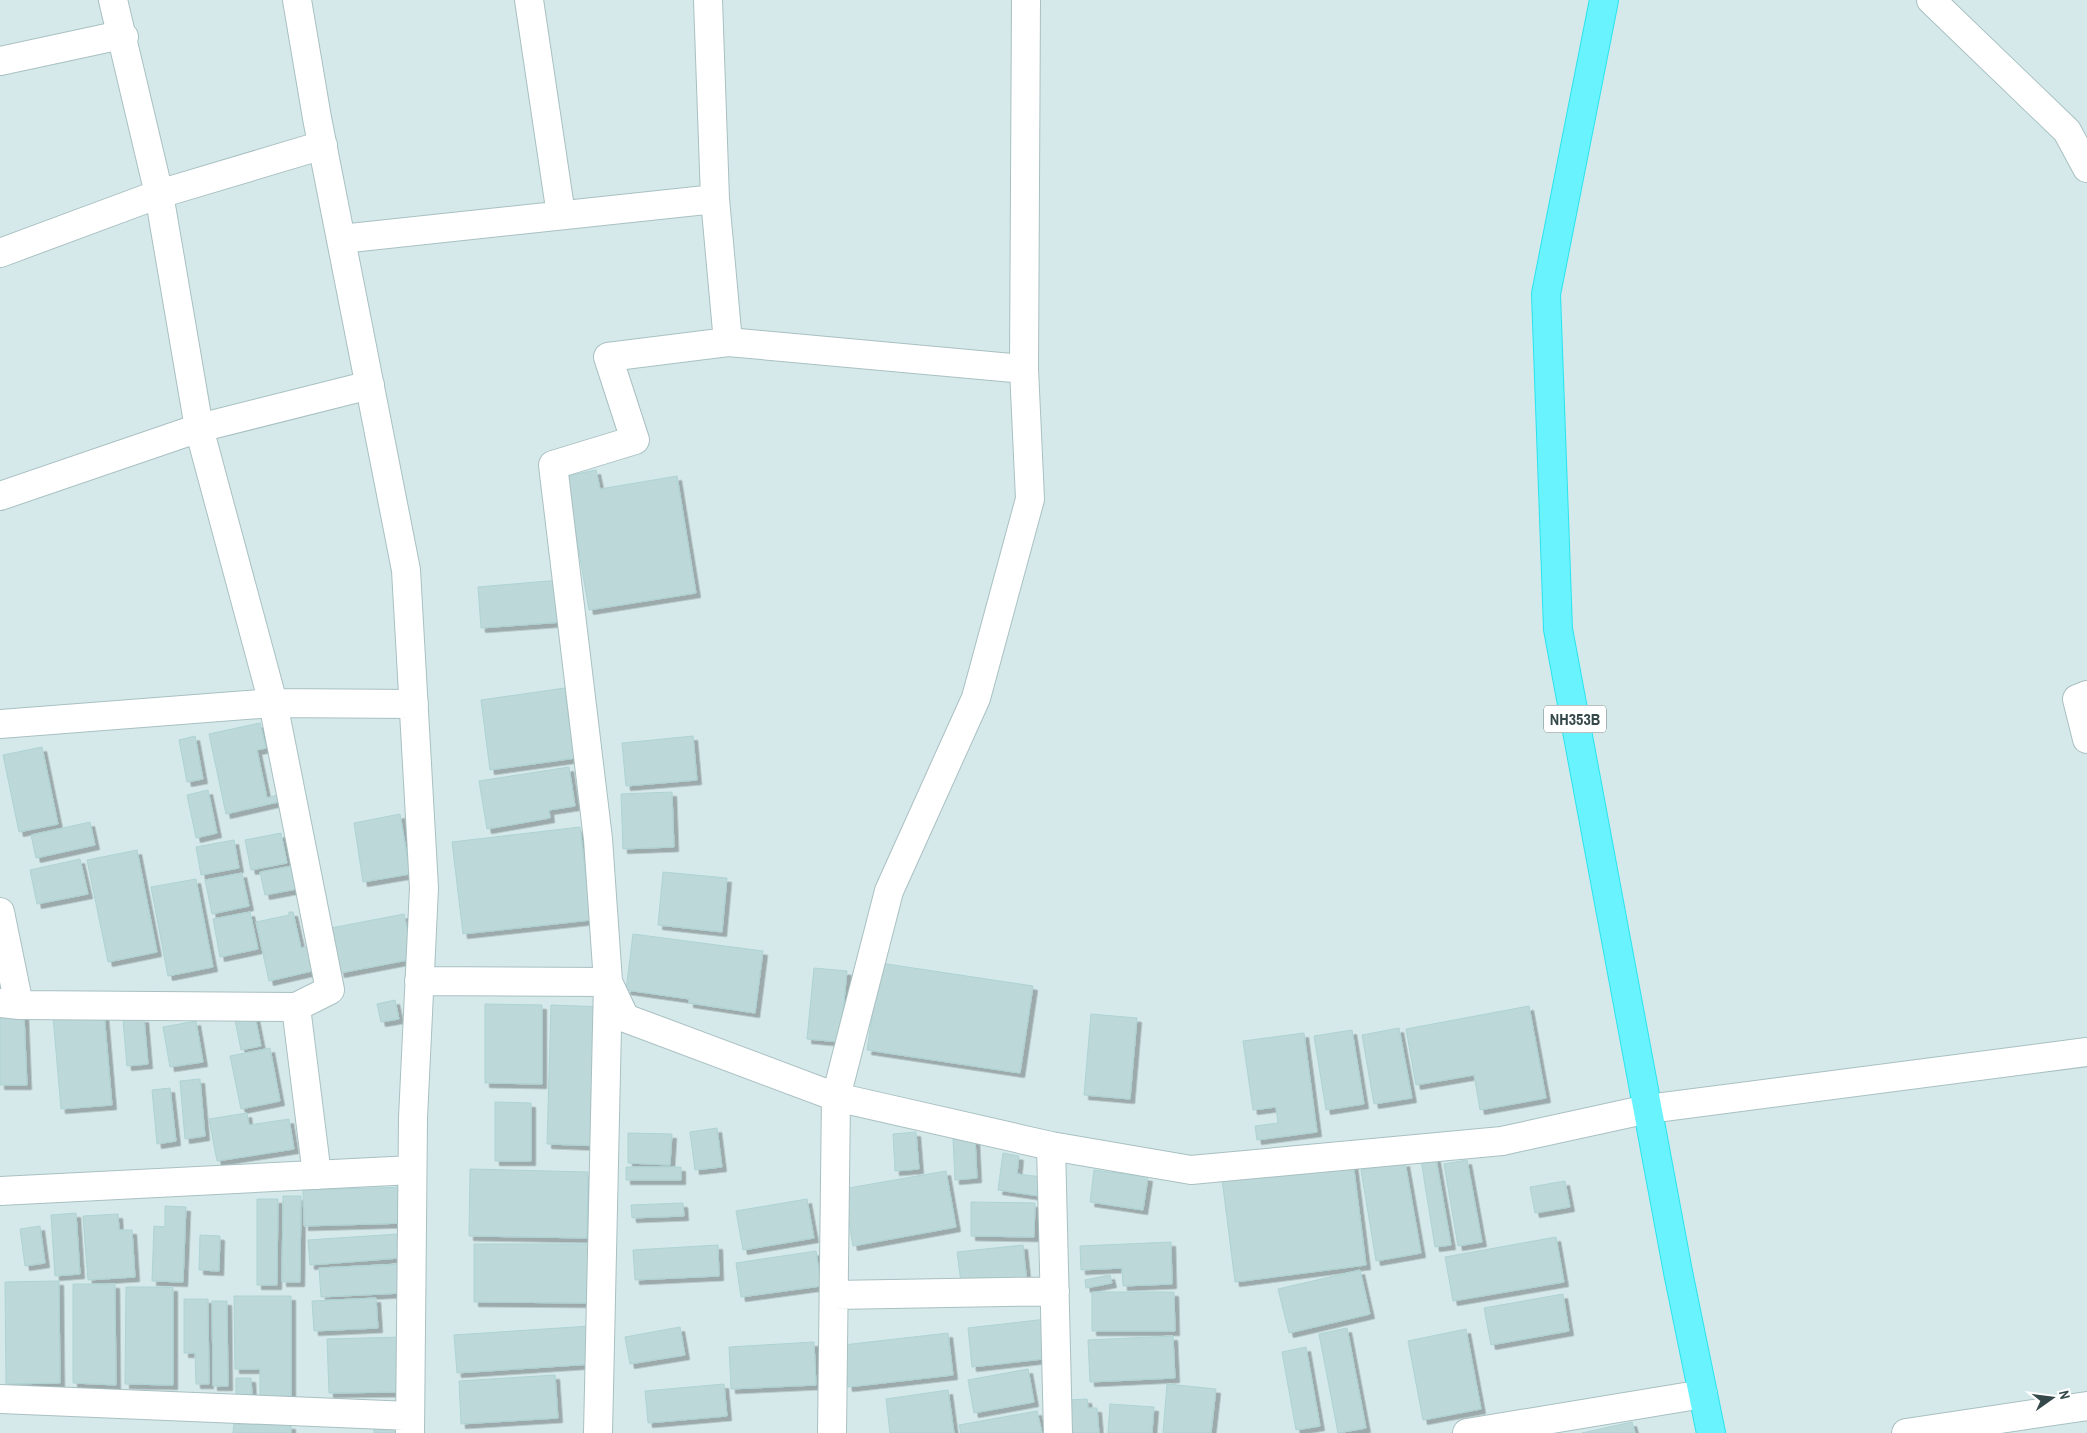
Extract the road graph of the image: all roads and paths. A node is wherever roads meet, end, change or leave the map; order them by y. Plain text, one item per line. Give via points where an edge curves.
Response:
1 (113, 0) edge
2 (297, 0) edge
3 (529, 0) edge
4 (708, 0) edge
5 (1026, 0) edge
6 (1604, 0) edge
7 (1931, 0) edge
8 (123, 36) junction
9 (0, 61) edge
10 (2077, 134) edge
11 (323, 145) junction
12 (2087, 168) edge
13 (159, 194) junction
14 (715, 200) junction
15 (561, 215) junction
16 (341, 239) junction
17 (0, 253) edge
18 (728, 342) junction
19 (1024, 369) junction
20 (370, 385) junction
21 (199, 428) junction
22 (0, 496) edge
23 (2087, 695) edge
24 (273, 702) junction
25 (414, 704) junction
26 (0, 724) edge
27 (2087, 739) edge
28 (0, 912) edge
29 (419, 981) junction
30 (608, 982) junction
31 (10, 1004) edge
32 (296, 1007) junction
33 (2087, 1052) edge
34 (836, 1097) junction
35 (1648, 1109) junction
36 (1052, 1146) junction
37 (412, 1170) junction
38 (316, 1175) junction
39 (0, 1191) edge
40 (1055, 1291) junction
41 (834, 1295) junction
42 (1703, 1394) junction
43 (0, 1399) edge
44 (2087, 1406) edge
45 (410, 1425) edge
46 (598, 1433) edge
47 (832, 1433) edge
48 (1058, 1433) edge
49 (1467, 1433) edge
50 (1711, 1433) edge
51 (1906, 1433) edge

1 - 8 street
2 - 11 street
3 - 15 street
4 - 14 street
5 - 19 street
6 - 35 highway, NH353B via 1546,294 1558,629
7 - 10 street
8 - 9 street
8 - 13 street
10 - 12 street
11 - 13 street
11 - 16 street
13 - 17 street
13 - 21 street
14 - 15 street
14 - 18 street
15 - 16 street
16 - 20 street
18 - 19 street
18 - 30 street via 608,357 635,440 553,466 598,839
19 - 34 street via 1030,498 976,698 889,890
20 - 21 street
20 - 25 street via 406,570
21 - 22 street
21 - 24 street
23 - 27 street via 2077,699
24 - 25 street
24 - 26 street
24 - 32 street via 330,990
25 - 29 street via 424,888
28 - 31 street
29 - 30 street
29 - 37 street
30 - 34 street via 625,1018
30 - 46 street
31 - 32 street
32 - 38 street
33 - 35 street
34 - 36 street
34 - 41 street
35 - 36 street via 1502,1141 1191,1170
35 - 42 highway, NH353B
36 - 40 street
37 - 38 street
37 - 45 street
38 - 39 street
40 - 41 street
40 - 48 street
41 - 47 street
42 - 49 street
42 - 50 highway, NH353B
43 - 45 street
44 - 51 street

